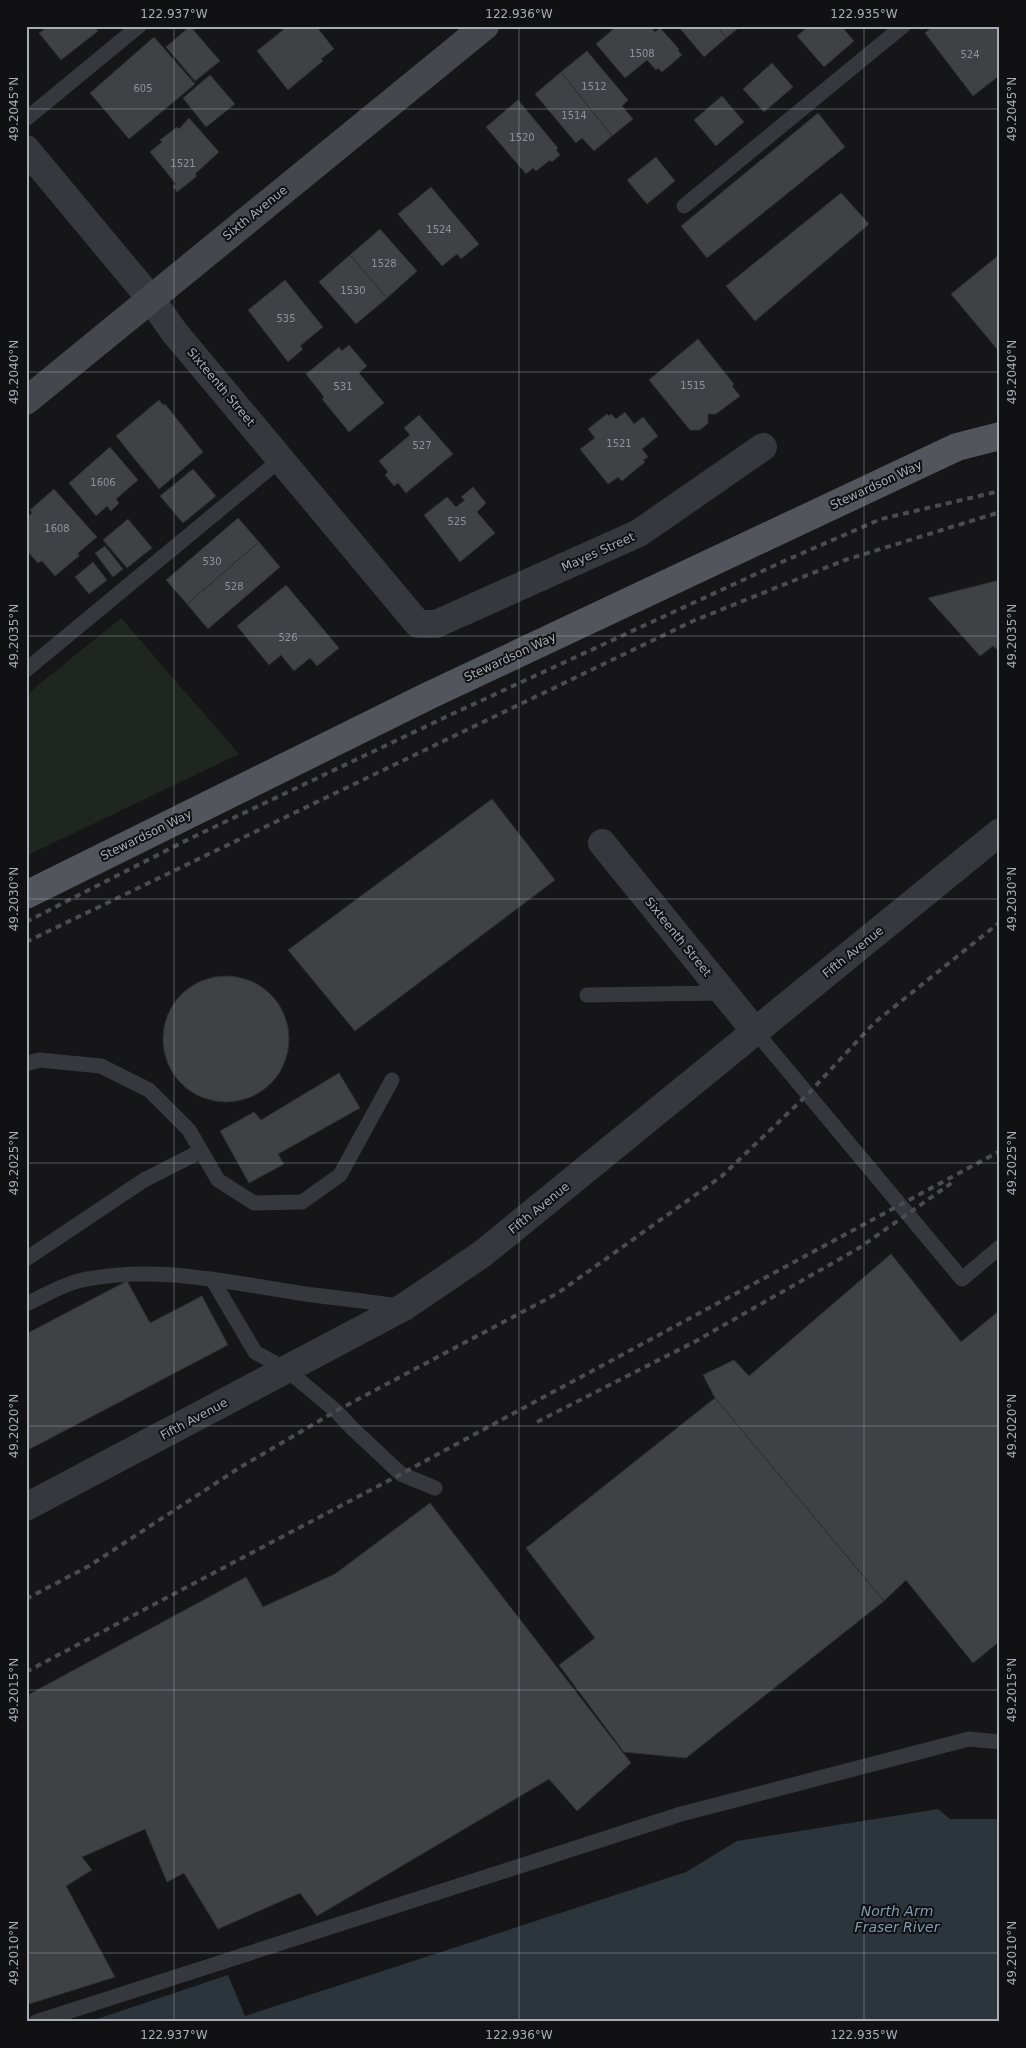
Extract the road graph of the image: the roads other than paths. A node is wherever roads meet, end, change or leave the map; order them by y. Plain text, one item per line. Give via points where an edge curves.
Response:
1 (139, 26) edge
2 (485, 26) edge
3 (903, 26) edge
4 (26, 119) edge
5 (26, 149) edge
6 (684, 206) dead end
7 (150, 298) junction
8 (26, 402) edge
9 (1000, 436) edge
10 (763, 447) dead end
11 (281, 459) junction
12 (418, 624) joint
13 (26, 670) edge
14 (1000, 832) edge
15 (602, 843) dead end
16 (26, 895) edge
17 (723, 993) junction
18 (587, 995) dead end
19 (756, 1031) junction
20 (26, 1064) edge
21 (392, 1080) dead end
22 (201, 1151) junction
23 (1000, 1247) edge
24 (26, 1259) edge
25 (212, 1279) junction
26 (26, 1304) edge
27 (404, 1307) junction
28 (286, 1370) junction
29 (435, 1488) dead end
30 (26, 1507) edge
31 (1000, 1742) edge
32 (36, 2022) edge

1 - 4 lane
2 - 7 street, Sixth Avenue
3 - 6 lane
5 - 7 street, Sixteenth Street
7 - 8 street, Sixth Avenue
7 - 11 street, Sixteenth Street via 175,333
9 - 16 main road, Stewardson Way via 957,446 437,692
10 - 12 street, Mayes Street via 639,534 436,624
11 - 12 street, Sixteenth Street
11 - 13 lane
14 - 19 street, Fifth Avenue
15 - 17 street, Sixteenth Street
17 - 18 lane
17 - 19 street, Sixteenth Street
19 - 23 lane via 962,1279
19 - 27 street, Fifth Avenue via 482,1254
20 - 22 lane via 39,1060 101,1066 149,1090 189,1130
21 - 22 lane via 340,1175 302,1202 254,1203 218,1180
22 - 24 lane via 144,1180
25 - 26 lane via 141,1273 81,1280
25 - 27 lane
25 - 28 lane via 255,1352
27 - 28 street, Fifth Avenue
28 - 29 lane via 336,1411 401,1474
28 - 30 street, Fifth Avenue
31 - 32 lane via 969,1739 681,1814

